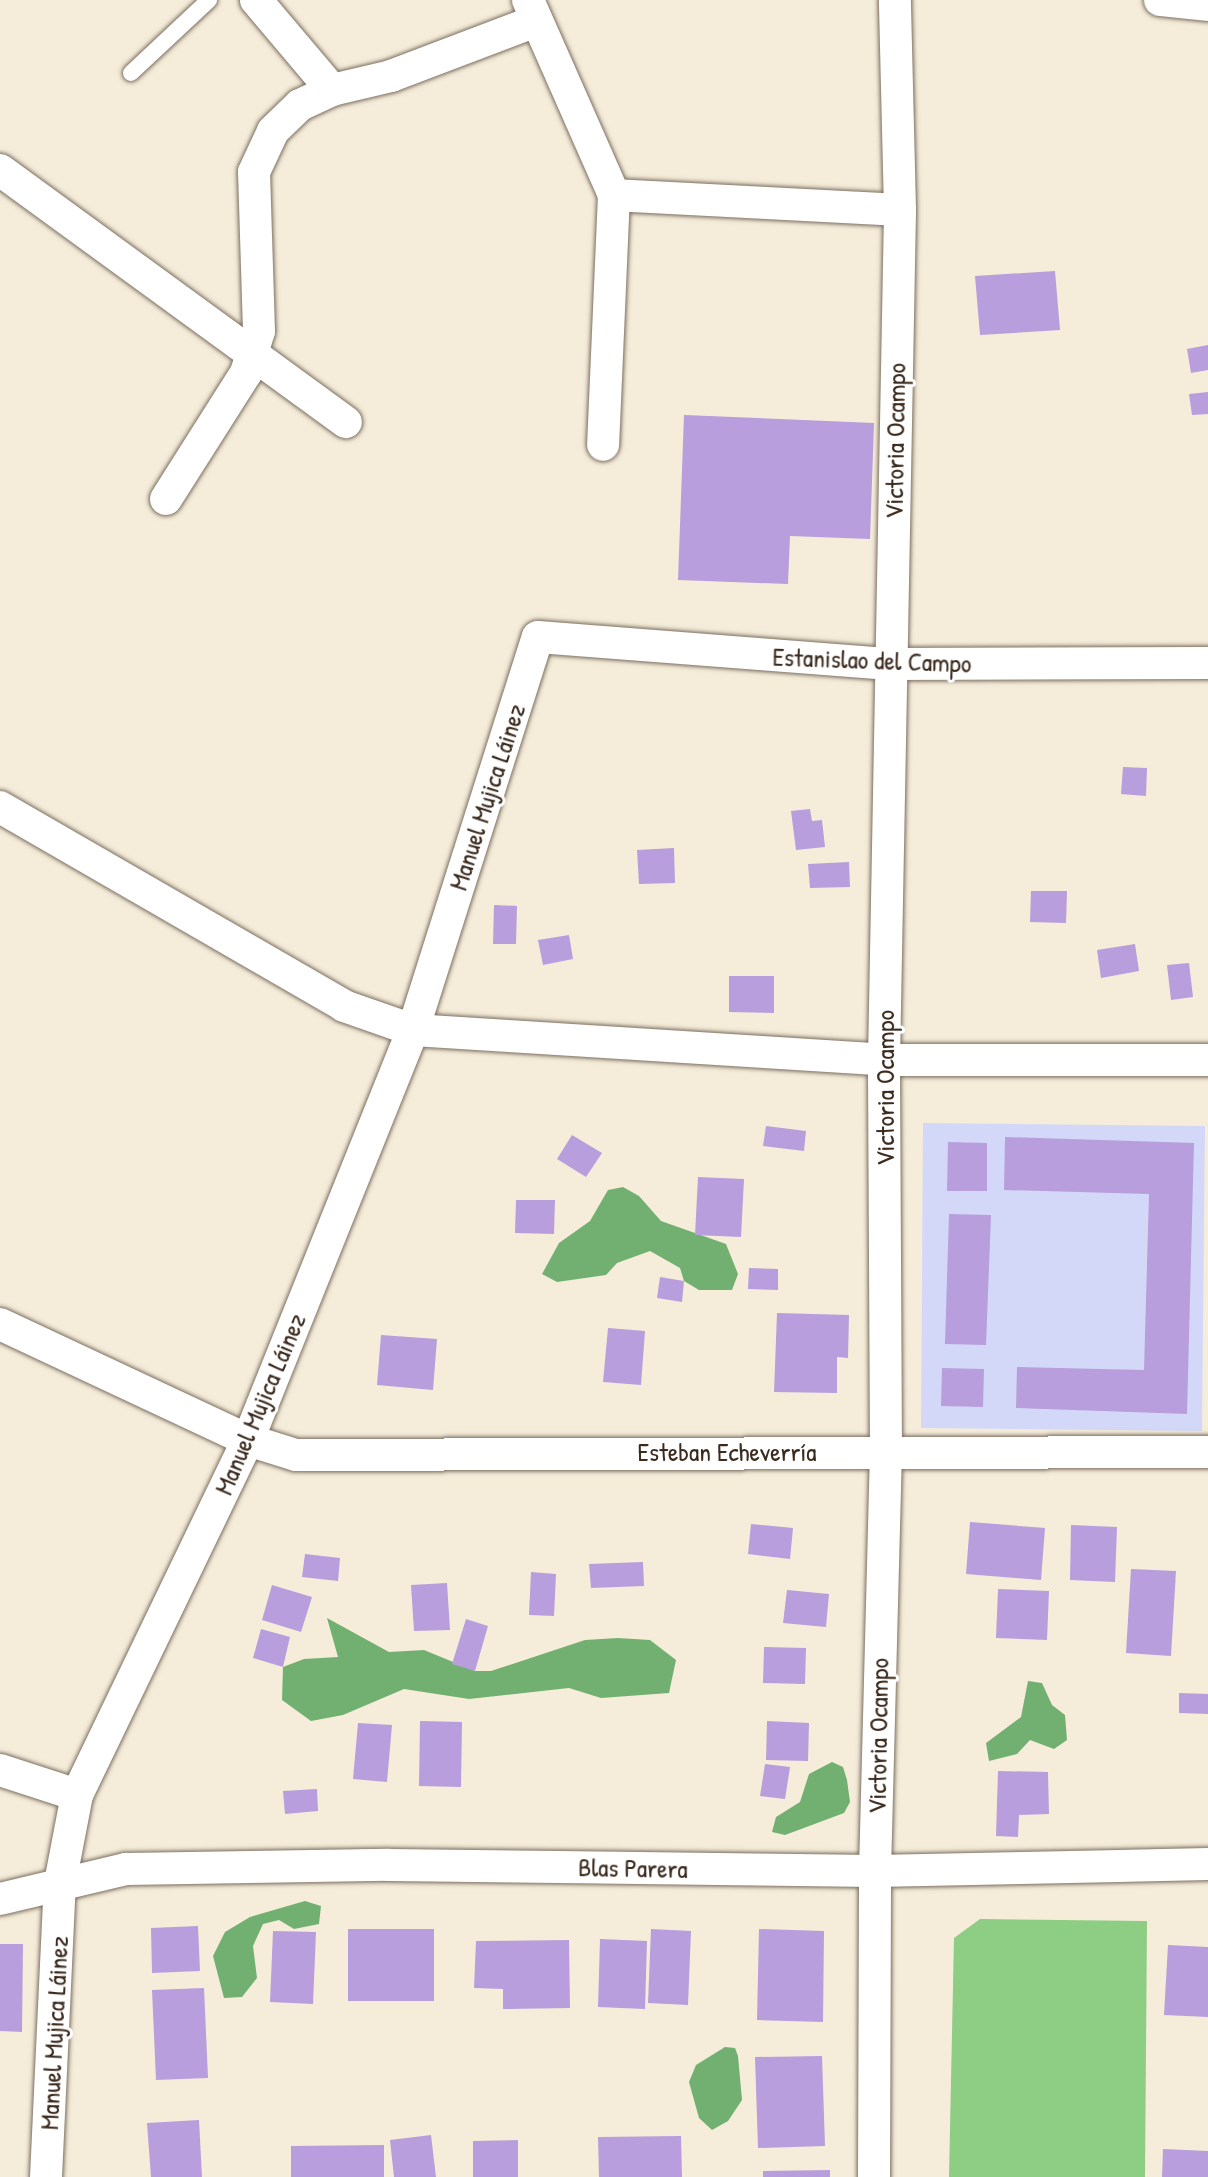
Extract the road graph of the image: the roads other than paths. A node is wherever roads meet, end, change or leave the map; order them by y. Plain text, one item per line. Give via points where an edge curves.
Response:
1 (209, 0) edge
2 (256, 0) edge
3 (895, 0) edge
4 (1160, 0) edge
5 (1208, 5) edge
6 (532, 10) edge
7 (131, 73) dead end
8 (332, 90) junction
9 (0, 170) edge
10 (614, 195) junction
11 (900, 210) junction
12 (252, 354) junction
13 (346, 422) dead end
14 (603, 445) dead end
15 (166, 499) dead end
16 (538, 637) joint
17 (1208, 663) edge
18 (890, 664) junction
19 (0, 807) edge
20 (413, 1030) junction
21 (884, 1060) junction
22 (1208, 1060) edge
23 (0, 1324) edge
24 (248, 1440) junction
25 (886, 1451) junction
26 (1208, 1452) edge
27 (0, 1770) edge
28 (77, 1795) junction
29 (1208, 1864) edge
30 (875, 1871) junction
31 (60, 1883) junction
32 (0, 1899) edge
33 (46, 2177) edge
34 (874, 2177) edge

1 - 7 lane
2 - 8 street
3 - 11 street, Victoria Ocampo
4 - 5 street
6 - 8 street via 391,76
6 - 10 street
8 - 12 street via 300,105 273,131 254,172 261,263 259,331
9 - 12 street
10 - 11 street
10 - 14 street
11 - 18 street, Victoria Ocampo
12 - 13 street
12 - 15 street via 246,373
16 - 18 street, Estanislao del Campo
16 - 20 street, Manuel Mujica Láinez
17 - 18 street, Estanislao del Campo
18 - 21 street, Victoria Ocampo
19 - 20 street via 344,1006
20 - 21 street
20 - 24 street, Manuel Mujica Láinez
21 - 22 street
21 - 25 street, Victoria Ocampo
23 - 24 street, Esteban Echeverría
24 - 25 street, Esteban Echeverría via 296,1455
24 - 28 street, Manuel Mujica Láinez
25 - 26 street, Esteban Echeverría
25 - 30 street, Victoria Ocampo
27 - 28 street
28 - 31 street, Manuel Mujica Láinez
29 - 30 street, Blas Parera
30 - 31 street, Blas Parera via 389,1865 126,1869
30 - 34 street, Victoria Ocampo
31 - 32 street, Blas Parera
31 - 33 street, Manuel Mujica Láinez

